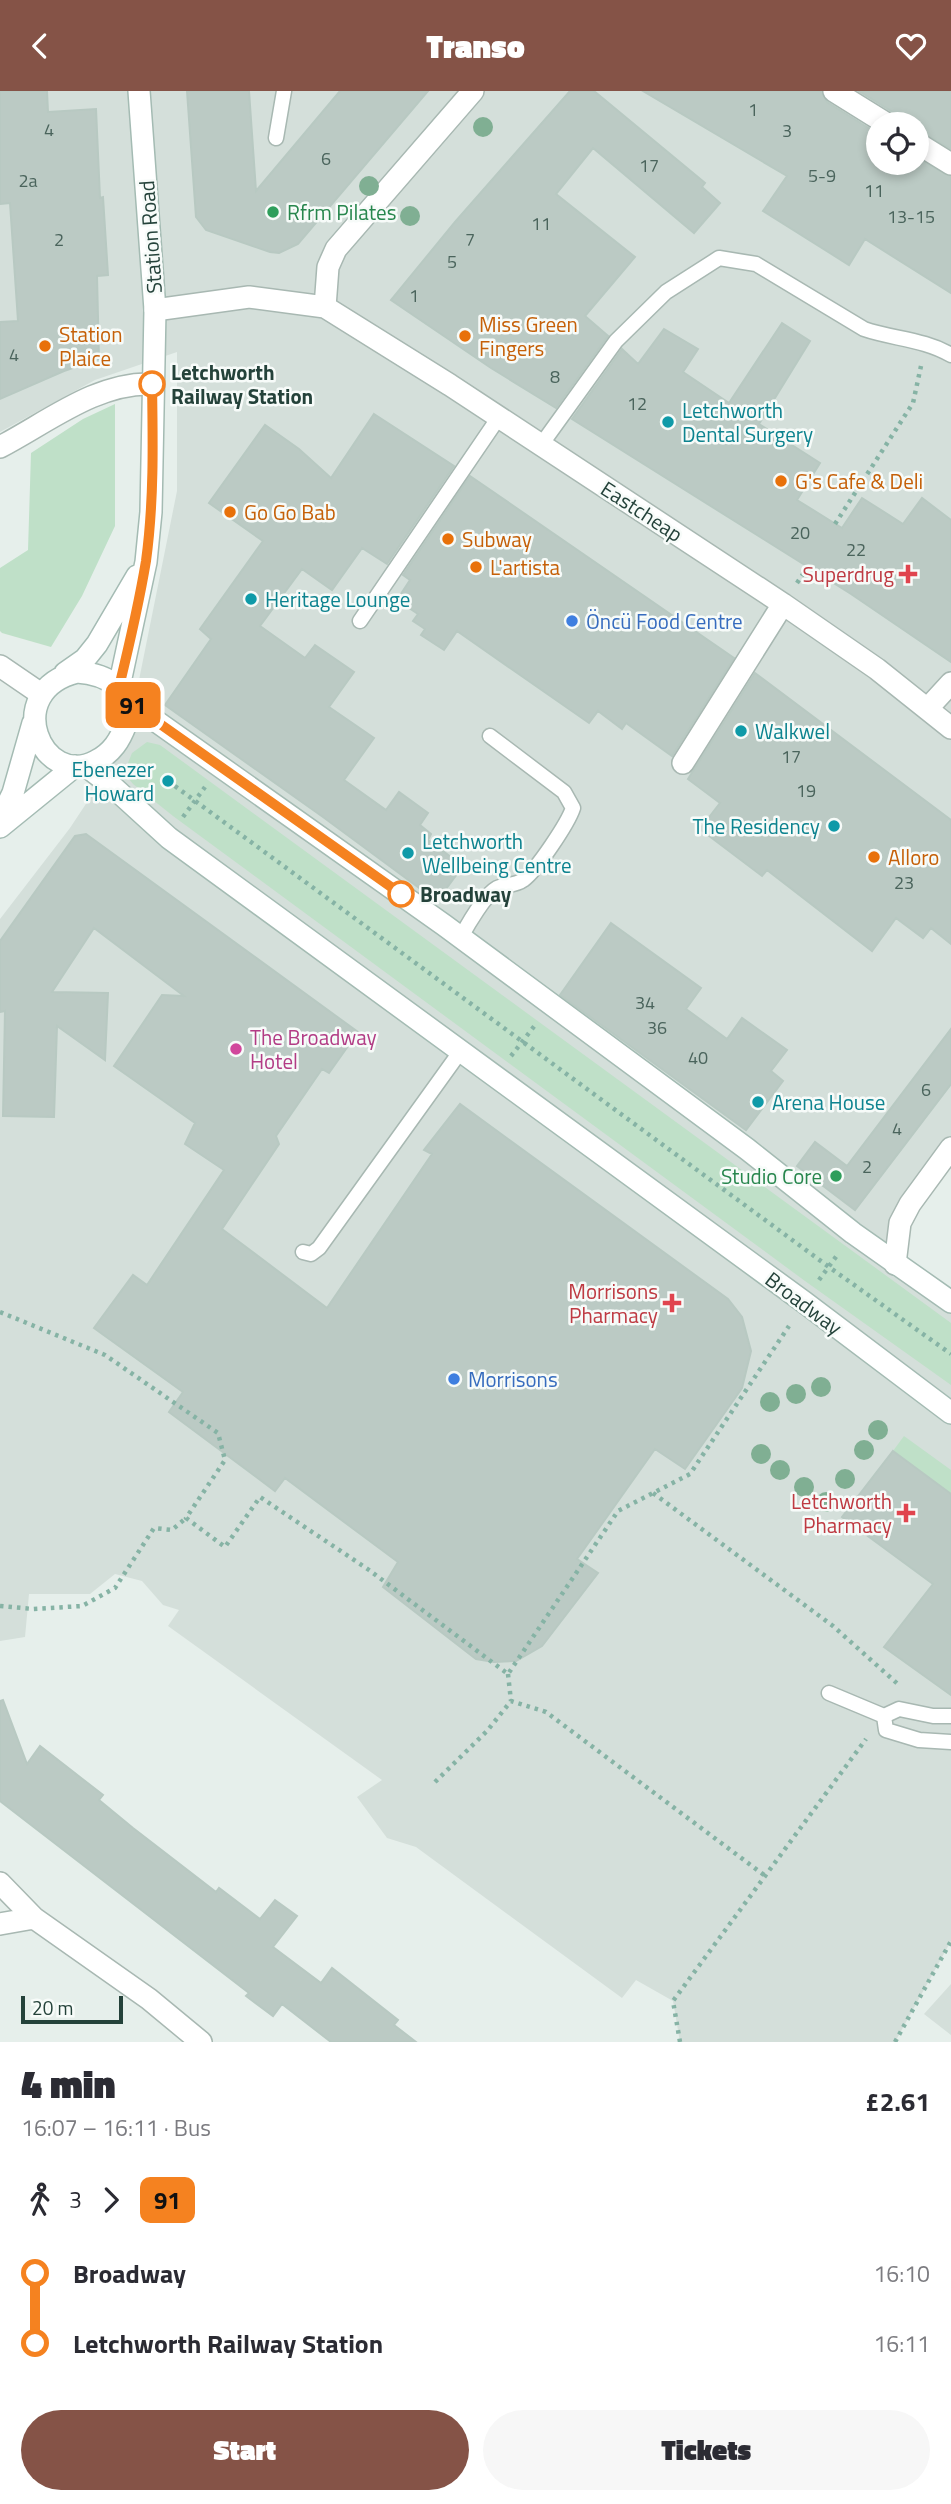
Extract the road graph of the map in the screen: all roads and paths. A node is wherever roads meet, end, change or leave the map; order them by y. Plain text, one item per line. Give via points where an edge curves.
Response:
1 (139, 91) edge
2 (284, 91) edge
3 (473, 91) edge
4 (834, 91) edge
5 (868, 112) edge
6 (276, 138) dead end
7 (929, 151) edge
8 (951, 165) edge
9 (324, 307) junction
10 (155, 310) junction
11 (926, 344) junction
12 (951, 355) edge
13 (152, 384) junction
14 (499, 417) junction
15 (541, 445) junction
16 (0, 447) edge
17 (835, 524) dead end
18 (146, 562) junction
19 (783, 604) junction
20 (360, 621) dead end
21 (0, 666) edge
22 (951, 683) edge
23 (46, 688) junction
24 (124, 695) junction
25 (928, 708) junction
26 (33, 723) junction
27 (951, 729) edge
28 (490, 736) dead end
29 (683, 763) dead end
30 (80, 766) junction
31 (222, 768) junction
32 (167, 781) dead end
33 (195, 800) junction
34 (0, 820) edge
35 (0, 827) edge
36 (169, 838) junction
37 (461, 937) junction
38 (460, 1052) junction
39 (951, 1148) edge
40 (853, 1233) junction
41 (303, 1252) dead end
42 (895, 1263) junction
43 (829, 1267) junction
44 (804, 1302) junction
45 (951, 1303) edge
46 (0, 1312) edge
47 (951, 1354) edge
48 (951, 1413) edge
49 (653, 1493) junction
50 (186, 1518) junction
51 (0, 1606) edge
52 (508, 1674) junction
53 (829, 1693) dead end
54 (510, 1700) junction
55 (884, 1716) junction
56 (951, 1716) edge
57 (951, 1742) edge
58 (435, 1782) dead end
59 (764, 1875) junction
60 (0, 1883) edge
61 (34, 1918) junction
62 (0, 1924) edge
63 (951, 1941) edge
64 (201, 2042) edge
65 (681, 2042) edge
66 (895, 2042) edge

1 - 10 street, Station Road
2 - 6 lane
3 - 9 street via 336,249 328,267
4 - 5 street
7 - 8 street
9 - 10 street via 249,297
9 - 14 street, Eastcheap
10 - 13 street, Station Road
11 - 12 lane
11 - 15 lane via 864,329 756,264 719,258 666,292 616,341
11 - 17 path via 913,403
13 - 16 street via 132,383 98,393
13 - 18 street, Station Road
14 - 15 street, Eastcheap
14 - 20 lane
15 - 19 street, Eastcheap
18 - 23 street via 97,645
18 - 24 street, Station Road
19 - 25 street, Eastcheap
19 - 29 street
21 - 23 street
22 - 25 street
23 - 24 street via 77,672 91,673
23 - 26 street
24 - 30 street via 127,720 120,740 105,756
24 - 31 street
25 - 27 street, Eastcheap
26 - 30 street via 46,752
26 - 34 street via 13,793
28 - 37 lane via 564,792 573,808 534,869 514,885 496,888
30 - 35 street
30 - 36 street, Broadway via 112,786
31 - 33 path
31 - 37 street
32 - 33 path
33 - 36 path
33 - 43 path
36 - 38 street, Broadway
37 - 40 street
38 - 41 lane via 319,1248 311,1254
38 - 44 street, Broadway
39 - 42 street via 900,1223
40 - 42 street
40 - 43 path
42 - 45 street
43 - 44 path
43 - 47 path
44 - 48 street, Broadway
44 - 49 path via 690,1474
46 - 50 path via 105,1355 218,1433 225,1460
49 - 52 path via 618,1511
49 - 55 path via 834,1626 904,1689
50 - 51 path via 172,1530 154,1528 116,1588 82,1606
50 - 52 path via 225,1547 260,1497 369,1570
52 - 54 path
53 - 55 lane
54 - 58 path via 487,1731
54 - 59 path via 545,1712
55 - 56 lane via 900,1709
55 - 57 lane via 886,1730 919,1740
55 - 59 path
59 - 65 path via 673,2001
60 - 61 street
61 - 62 street
61 - 64 street via 149,1999
63 - 66 path

